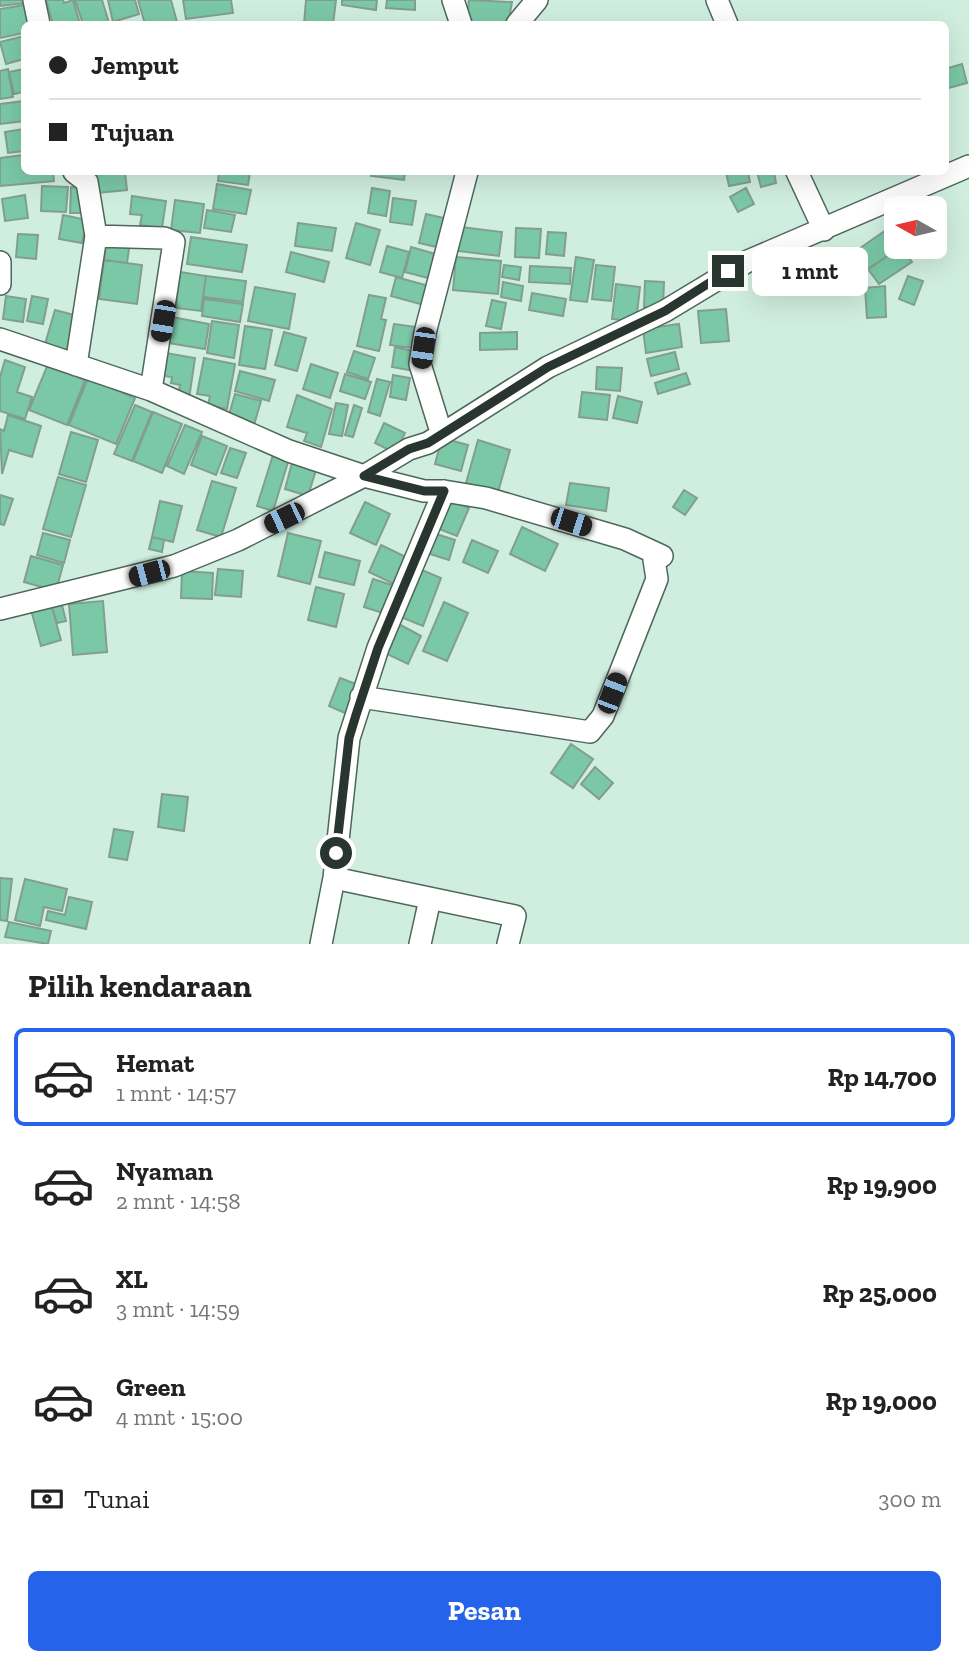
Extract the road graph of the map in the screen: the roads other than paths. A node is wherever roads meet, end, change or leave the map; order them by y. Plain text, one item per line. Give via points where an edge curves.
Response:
1 (34, 0) edge
2 (453, 0) edge
3 (537, 0) edge
4 (717, 0) edge
5 (38, 21) edge
6 (460, 21) edge
7 (520, 21) edge
8 (726, 21) edge
9 (969, 166) edge
10 (78, 175) edge
11 (466, 175) edge
12 (798, 175) edge
13 (949, 175) edge
14 (949, 175) edge
15 (824, 230) junction
16 (96, 236) junction
17 (0, 262) edge
18 (0, 284) edge
19 (0, 339) edge
20 (76, 365) junction
21 (151, 390) junction
22 (441, 432) junction
23 (364, 476) junction
24 (444, 491) junction
25 (0, 609) edge
26 (361, 697) junction
27 (334, 878) junction
28 (430, 899) junction
29 (321, 944) edge
30 (420, 944) edge
31 (508, 944) edge

1 - 5 street
2 - 6 street
3 - 7 street
4 - 8 street
9 - 14 street
10 - 16 street via 87,182
11 - 22 street via 420,364
12 - 15 street
13 - 15 street
15 - 22 street via 738,266 665,311 548,367
16 - 20 street
16 - 21 street via 174,242
17 - 18 street
19 - 20 street
20 - 21 street
21 - 23 street via 289,451
22 - 23 street
23 - 24 street via 424,491
23 - 25 street via 238,540 174,566
24 - 26 street
24 - 26 street via 571,522 662,556 654,559 657,579 603,716 595,729 586,731
26 - 27 street via 349,738
27 - 28 street
27 - 29 street
28 - 30 street
28 - 31 street via 515,916

